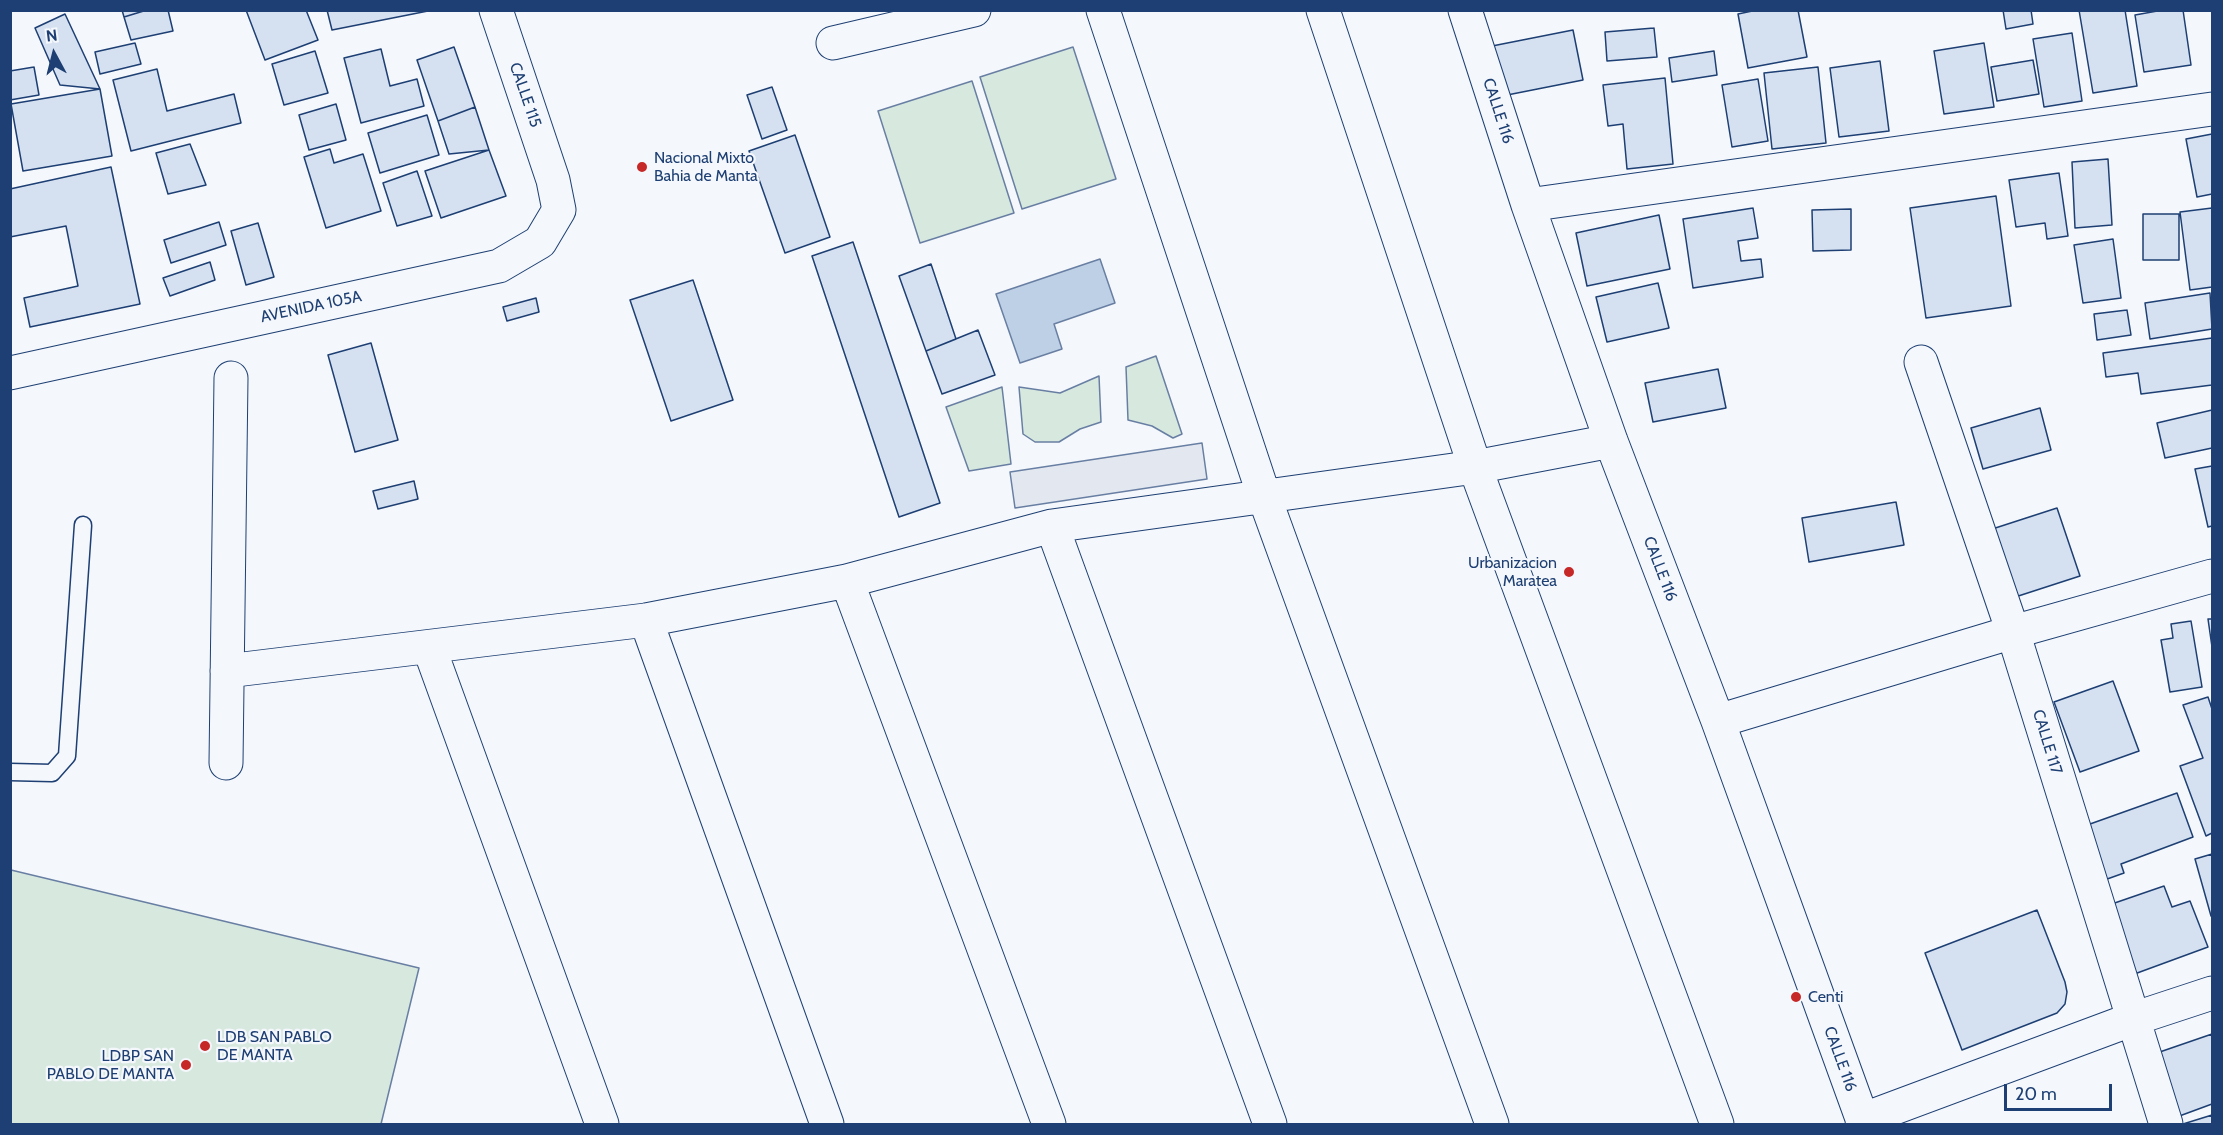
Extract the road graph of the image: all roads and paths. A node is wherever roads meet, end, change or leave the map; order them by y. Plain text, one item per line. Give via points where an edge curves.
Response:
1 (496, 10) edge
2 (974, 10) edge
3 (1103, 10) edge
4 (1323, 10) edge
5 (1465, 10) edge
6 (833, 43) dead end
7 (2212, 109) edge
8 (554, 180) joint
9 (1528, 204) junction
10 (1921, 362) dead end
11 (10, 373) edge
12 (231, 378) dead end
13 (1611, 441) junction
14 (1475, 467) junction
15 (1264, 496) junction
16 (83, 525) dead end
17 (1052, 526) junction
18 (2212, 576) edge
19 (847, 580) junction
20 (646, 620) junction
21 (2013, 632) junction
22 (429, 647) junction
23 (227, 671) junction
24 (1718, 721) junction
25 (226, 763) dead end
26 (10, 772) edge
27 (2212, 993) edge
28 (2133, 1019) junction
29 (1863, 1122) edge
30 (602, 1125) edge
31 (827, 1125) edge
32 (1048, 1125) edge
33 (1270, 1125) edge
34 (1492, 1125) edge
35 (1717, 1125) edge
36 (2166, 1125) edge

1 - 8 street, CALLE 115
2 - 6 street
3 - 15 street
4 - 14 street
5 - 9 street, CALLE 116
7 - 9 street
8 - 11 street, AVENIDA 105A via 559,210 540,242 499,266
9 - 13 street, CALLE 116
10 - 21 street, CALLE 117
12 - 23 street
13 - 14 street
13 - 24 street, CALLE 116
14 - 15 street
14 - 35 street
15 - 17 street
15 - 34 street
16 - 26 lane via 67,756 52,773
17 - 19 street
17 - 33 street
18 - 21 street
19 - 20 street
19 - 32 street
20 - 22 street
20 - 31 street
21 - 24 street
21 - 28 street, CALLE 117
22 - 23 street
22 - 30 street
23 - 25 street
24 - 29 street, CALLE 116
27 - 28 street
28 - 29 street
28 - 36 street, CALLE 117

